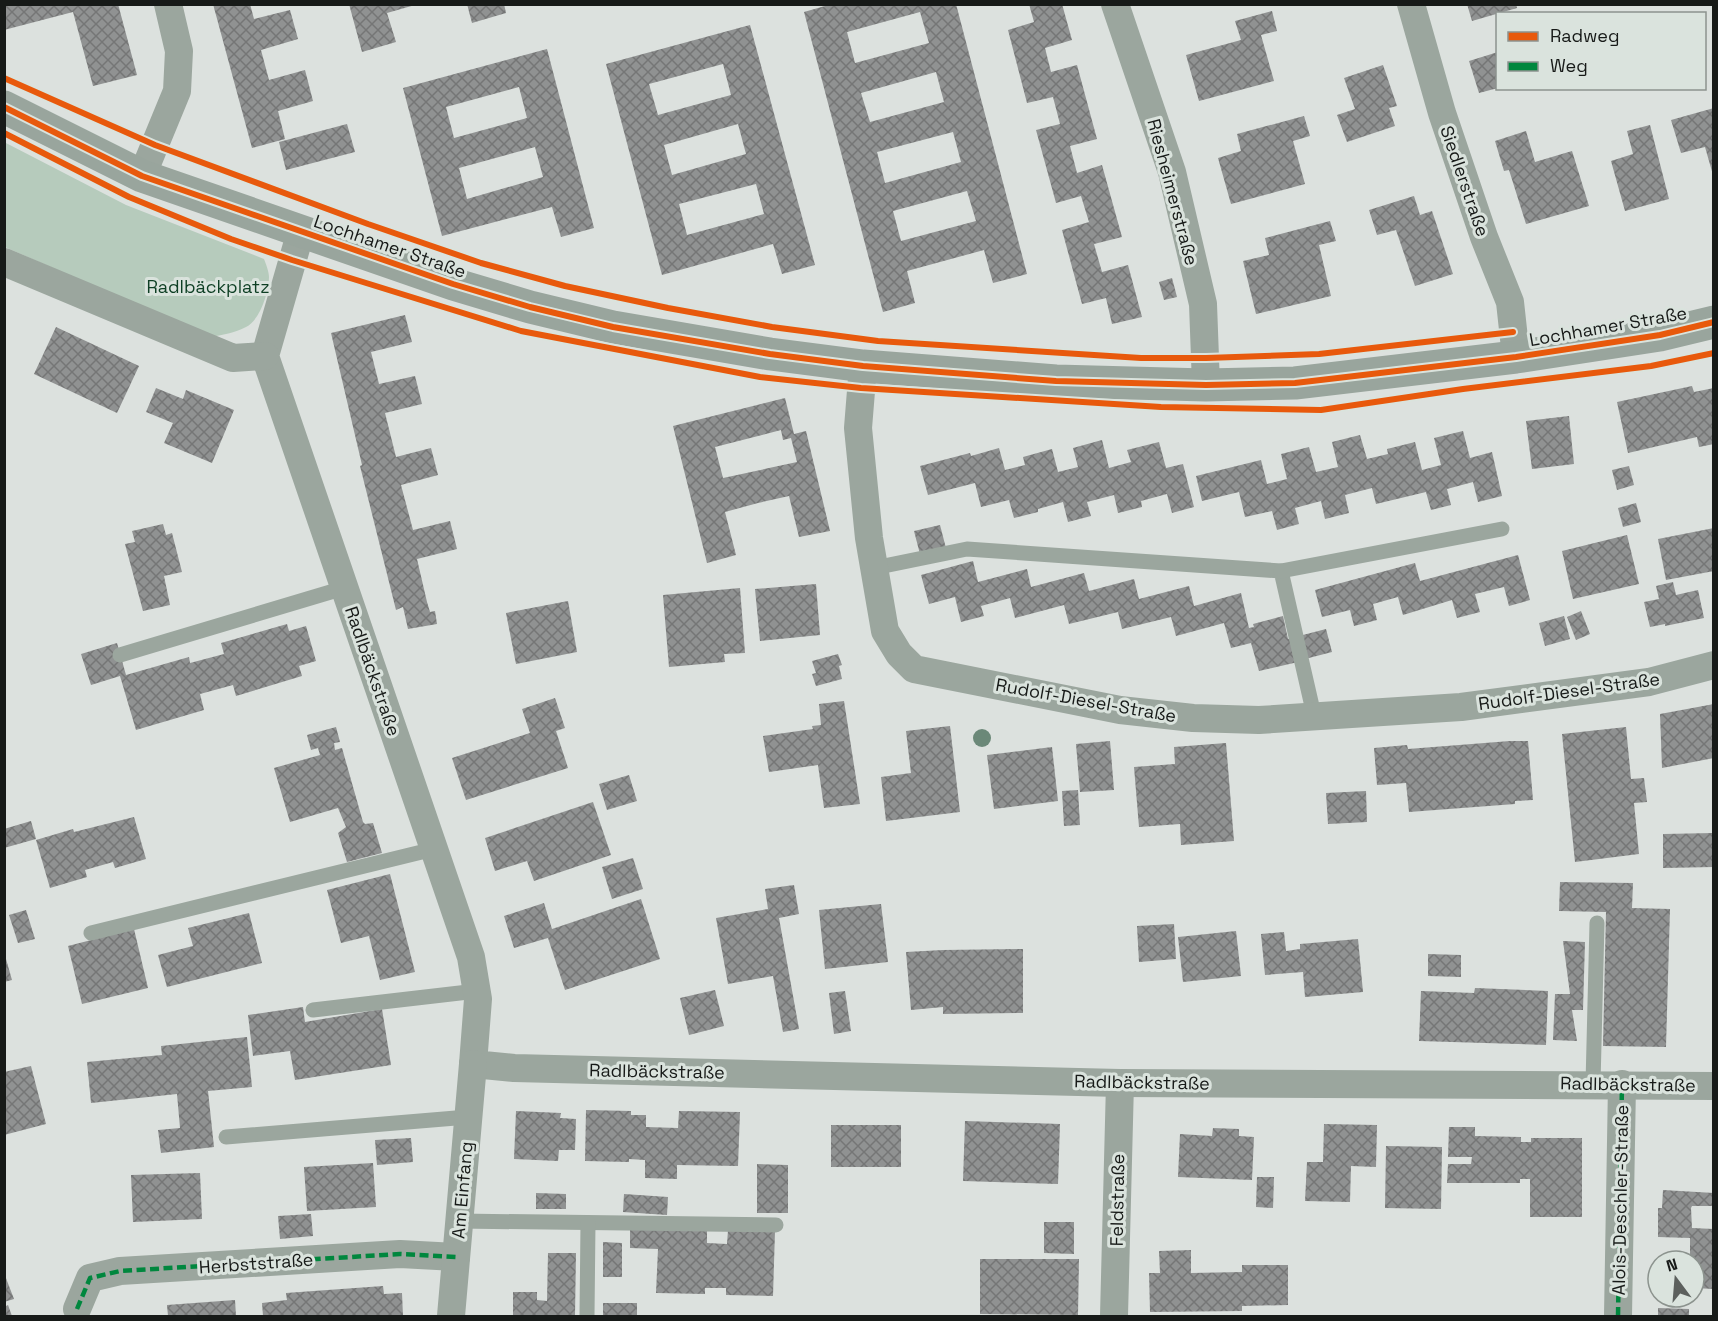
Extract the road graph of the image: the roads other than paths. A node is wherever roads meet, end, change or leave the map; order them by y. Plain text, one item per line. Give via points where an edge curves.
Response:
1 (168, 4) edge
2 (1115, 4) edge
3 (1411, 4) edge
4 (4, 107) edge
5 (142, 177) junction
6 (301, 231) junction
7 (4, 262) edge
8 (1713, 322) edge
9 (265, 356) junction
10 (1516, 357) junction
11 (863, 366) junction
12 (1206, 385) junction
13 (1502, 529) dead end
14 (874, 568) junction
15 (1281, 571) junction
16 (344, 588) junction
17 (120, 655) dead end
18 (1713, 665) edge
19 (1314, 715) junction
20 (434, 849) junction
21 (1597, 923) dead end
22 (91, 933) dead end
23 (477, 991) junction
24 (313, 1010) dead end
25 (473, 1064) junction
26 (1120, 1083) junction
27 (1593, 1084) junction
28 (1622, 1084) junction
29 (1713, 1086) edge
30 (468, 1117) junction
31 (226, 1137) dead end
32 (459, 1221) junction
33 (588, 1222) junction
34 (776, 1225) dead end
35 (456, 1257) junction
36 (77, 1309) dead end
37 (451, 1317) edge
38 (587, 1317) edge
39 (1114, 1317) edge
40 (1618, 1317) edge

1 - 5 street via 179,51 177,91
2 - 12 street, Riesheimerstraße via 1174,183 1203,304
3 - 10 street, Siedlerstraße via 1442,114 1510,302
4 - 5 street, Lochhamer Straße
5 - 6 street, Lochhamer Straße
6 - 9 street
6 - 11 street, Lochhamer Straße via 530,307 770,354
7 - 9 street via 233,358
8 - 10 street, Lochhamer Straße via 1660,335
9 - 16 street, Radlbäckstraße
10 - 12 street, Lochhamer Straße via 1295,383
11 - 12 street, Lochhamer Straße via 1056,381
11 - 14 street, Rudolf-Diesel-Straße via 858,428
13 - 15 lane
14 - 15 lane via 967,549
14 - 19 street, Rudolf-Diesel-Straße via 885,631 899,654 915,669 1120,710 1259,720
15 - 19 lane
16 - 17 lane
16 - 20 street, Radlbäckstraße
18 - 19 street, Rudolf-Diesel-Straße via 1648,682 1461,706
20 - 22 lane
20 - 23 street, Radlbäckstraße via 471,957
21 - 27 lane
23 - 24 lane
23 - 25 street, Radlbäckstraße
25 - 26 street, Radlbäckstraße
25 - 30 street, Am Einfang
26 - 27 street, Radlbäckstraße
26 - 39 street, Feldstraße
27 - 28 street, Radlbäckstraße
28 - 29 street, Radlbäckstraße
28 - 40 street, Alois-Deschler-Straße
30 - 31 lane
30 - 32 street, Am Einfang
32 - 33 lane
32 - 35 street, Am Einfang
33 - 34 lane
33 - 38 lane
35 - 36 street, Herbststraße via 400,1254 120,1271 90,1278
35 - 37 street, Am Einfang

